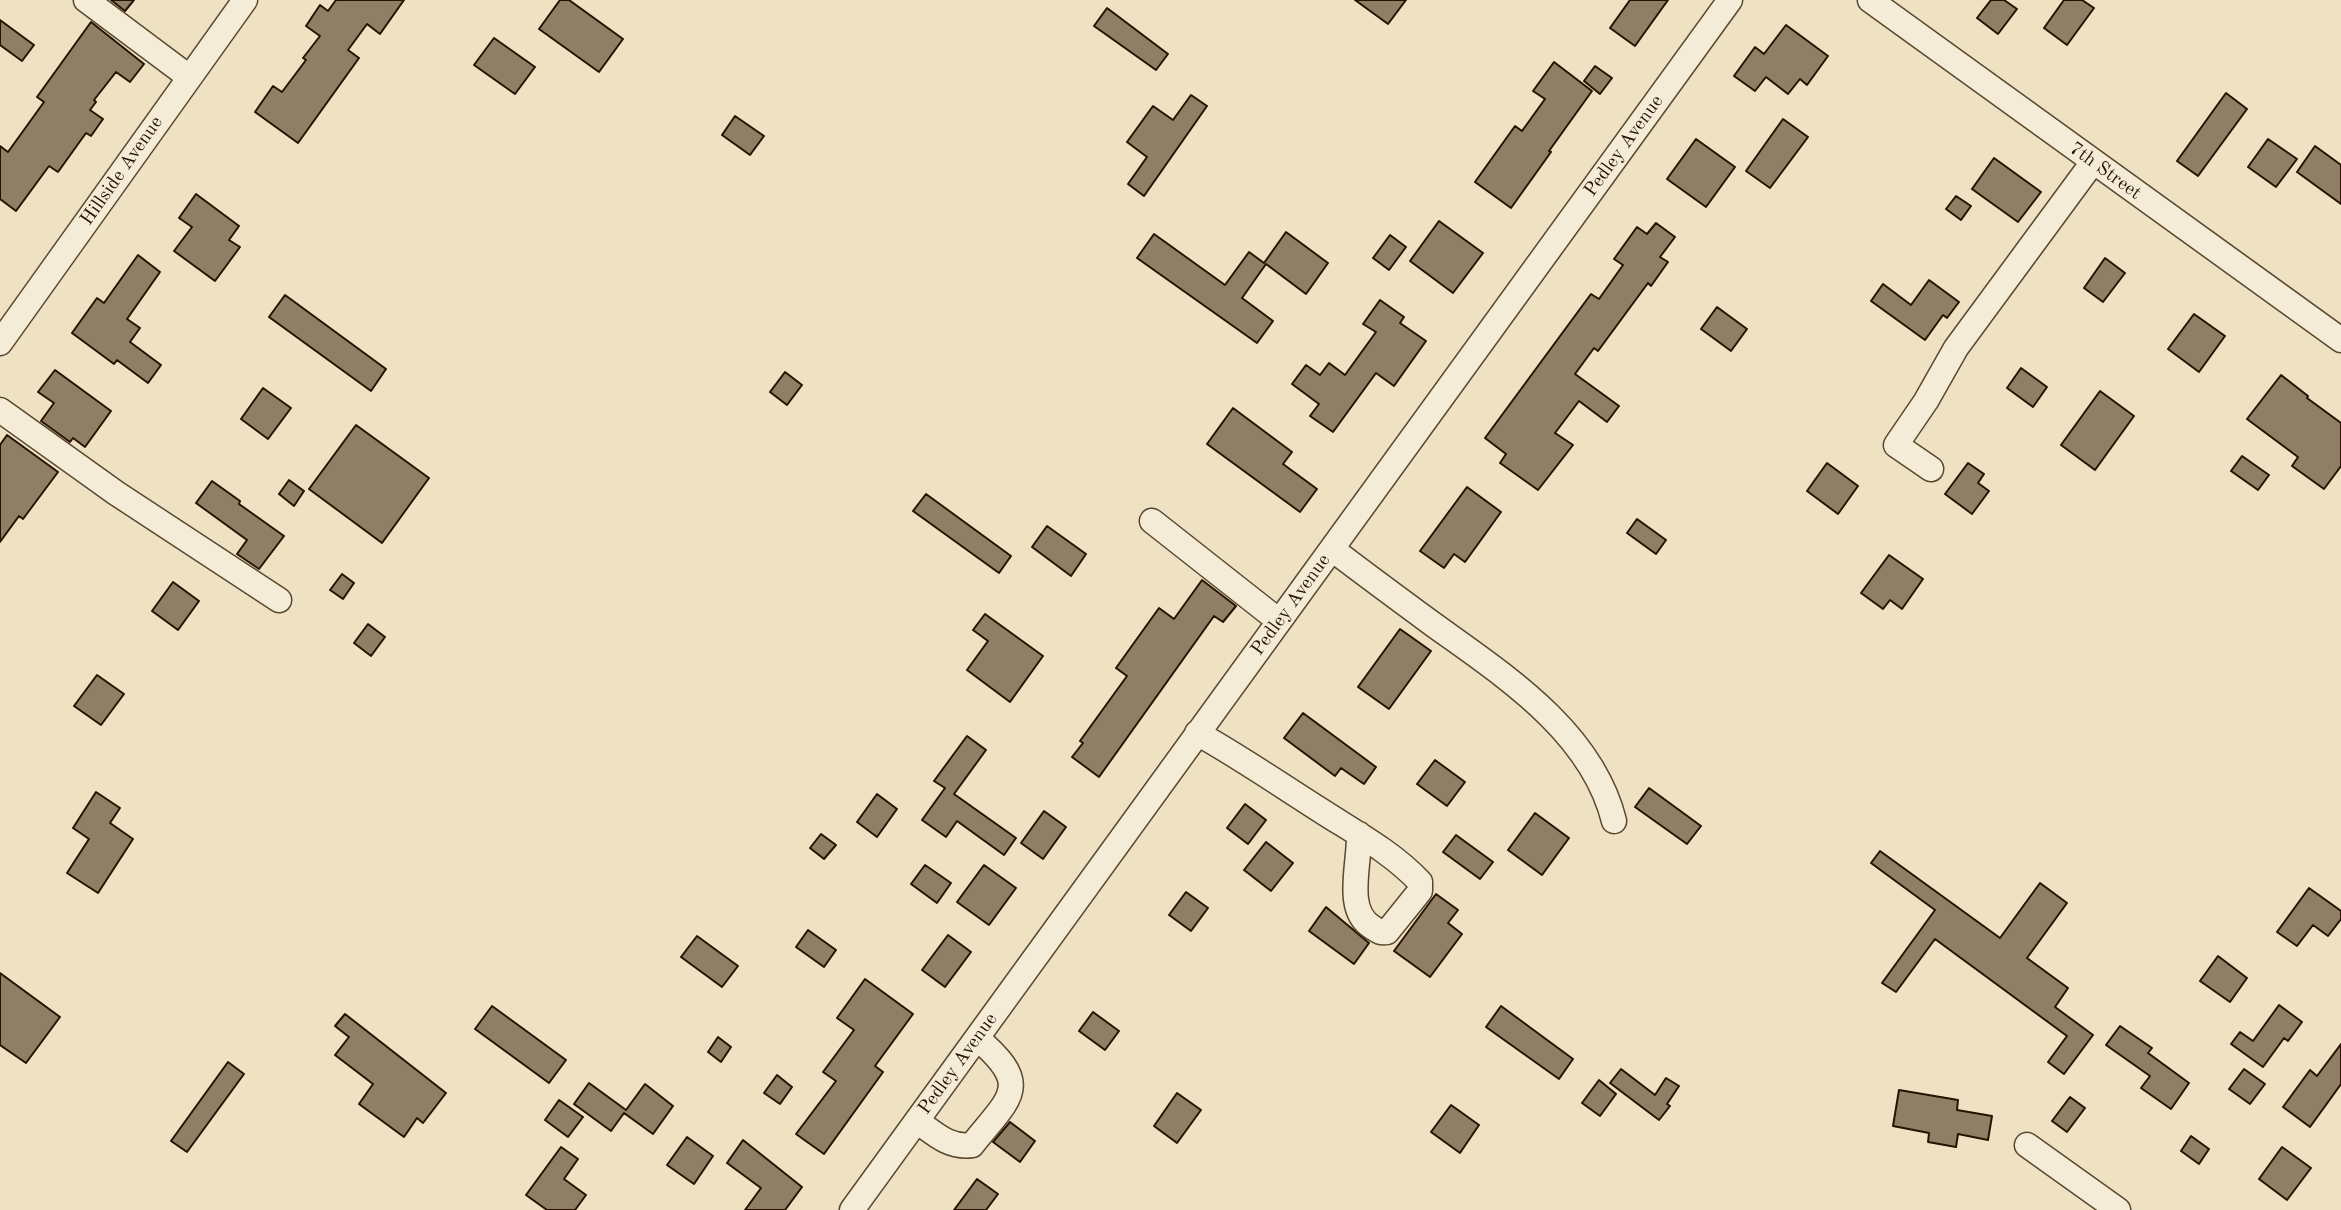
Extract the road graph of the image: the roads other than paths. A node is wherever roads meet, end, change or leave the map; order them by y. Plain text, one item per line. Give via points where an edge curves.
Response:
1 (86, 0) edge
2 (245, 0) edge
3 (1730, 0) edge
4 (1870, 0) edge
5 (189, 77) junction
6 (2093, 162) junction
7 (2341, 340) edge
8 (0, 343) edge
9 (0, 410) edge
10 (1931, 469) dead end
11 (1152, 521) dead end
12 (1332, 549) junction
13 (279, 600) dead end
14 (1279, 621) junction
15 (1198, 733) junction
16 (1614, 821) dead end
17 (1359, 834) dead end
18 (976, 1038) junction
19 (916, 1121) junction
20 (2027, 1145) dead end
21 (852, 1210) edge
22 (2118, 1210) edge

1 - 5 street
2 - 5 street, Hillside Avenue
3 - 12 street, Pedley Avenue
4 - 6 street, 7th Street
5 - 8 street, Hillside Avenue
6 - 7 street, 7th Street
6 - 10 street via 1956,348 1896,445
9 - 13 street via 116,494
11 - 14 street
12 - 14 street, Pedley Avenue
12 - 16 street via 1528,695 1569,737 1600,781
14 - 15 street, Pedley Avenue
15 - 17 street
15 - 18 street, Pedley Avenue
18 - 19 street, Pedley Avenue
18 - 19 street via 1009,1071 1012,1084 1007,1101 972,1145 948,1143
19 - 21 street, Pedley Avenue
20 - 22 street

